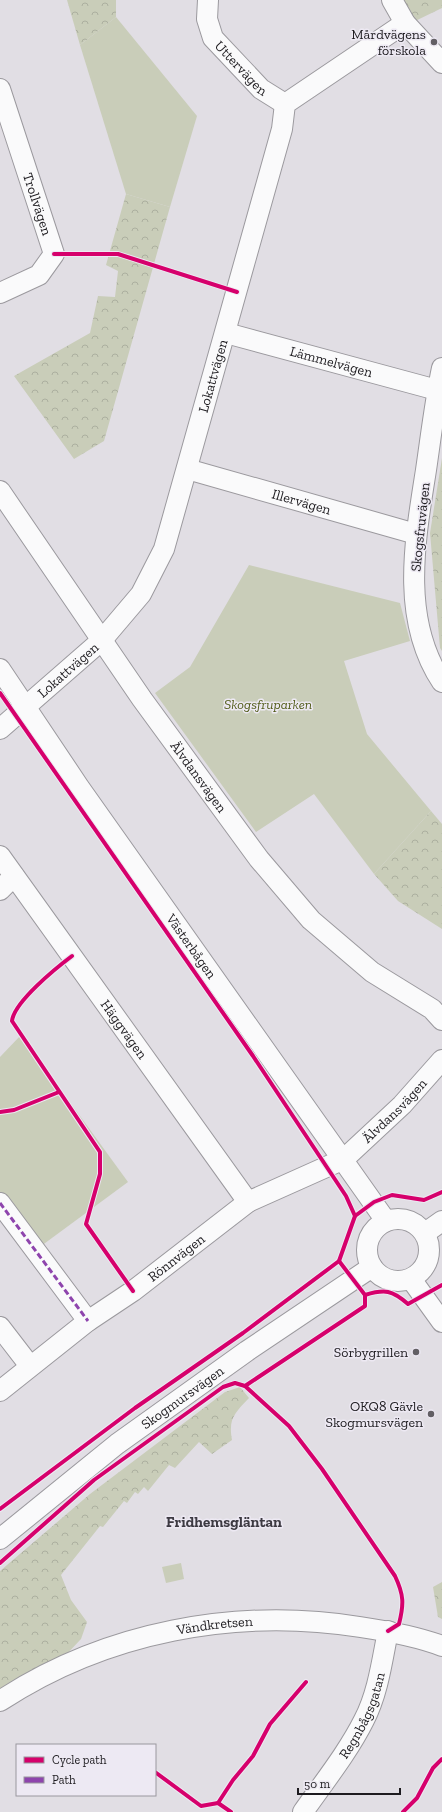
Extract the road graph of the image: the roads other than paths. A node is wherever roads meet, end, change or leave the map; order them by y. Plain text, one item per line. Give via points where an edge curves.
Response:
1 (208, 0) edge
2 (392, 0) edge
3 (405, 23) junction
4 (442, 63) edge
5 (0, 89) edge
6 (285, 104) junction
7 (0, 293) edge
8 (226, 333) junction
9 (442, 368) edge
10 (437, 390) junction
11 (187, 469) junction
12 (0, 491) edge
13 (416, 534) junction
14 (102, 640) junction
15 (0, 670) edge
16 (442, 682) edge
17 (26, 708) junction
18 (0, 729) edge
19 (0, 856) edge
20 (14, 876) junction
21 (0, 890) edge
22 (442, 1020) edge
23 (442, 1060) edge
24 (344, 1159) junction
25 (248, 1202) junction
26 (0, 1203) edge
27 (386, 1221) junction
28 (442, 1222) edge
29 (425, 1233) junction
30 (372, 1267) junction
31 (411, 1279) junction
32 (88, 1321) junction
33 (442, 1322) edge
34 (0, 1327) edge
35 (30, 1366) junction
36 (0, 1391) edge
37 (0, 1539) edge
38 (388, 1631) junction
39 (442, 1646) edge
40 (0, 1701) edge
41 (303, 1812) edge

1 - 6 street, Uttervägen via 207,19 213,38 261,89
2 - 3 street
3 - 4 street
3 - 6 street
5 - 7 street, Trollvägen via 54,254 39,275
6 - 8 street, Lokattvägen via 282,129
8 - 10 street, Lämmelvägen
8 - 11 street, Lokattvägen
9 - 10 street, Skogsfruvägen
10 - 13 street, Skogsfruvägen
11 - 13 street, Illervägen
11 - 14 street, Lokattvägen via 164,549 141,594
12 - 14 street, Älvdansvägen
13 - 16 street, Skogsfruvägen via 416,606 431,665
14 - 17 street, Lokattvägen
14 - 22 street, Älvdansvägen via 259,859 311,920 372,972 432,1009
15 - 17 street, Västerbågen
17 - 18 street, Lokattvägen
17 - 24 street, Västerbågen via 88,800
19 - 20 street, Häggvägen
20 - 21 street
20 - 25 street, Häggvägen
23 - 24 street, Älvdansvägen via 402,1105
24 - 25 street, Rönnvägen
24 - 27 street, Västerbågen
25 - 32 street, Rönnvägen via 133,1291
26 - 32 street
27 - 29 street via 403,1219 416,1224
27 - 30 street via 370,1235 367,1246
28 - 29 street
29 - 31 street via 430,1254 423,1268
30 - 31 street via 385,1278 403,1281
30 - 37 street, Skogmursvägen via 247,1351 117,1444
31 - 33 street
32 - 35 street, Rönnvägen
34 - 35 street
35 - 36 street, Rönnvägen
38 - 39 street, Vändkretsen
38 - 40 street, Vändkretsen via 300,1620 258,1620 216,1623 163,1632 82,1658 20,1688
38 - 41 street, Regnbågsgatan via 374,1696 365,1719

